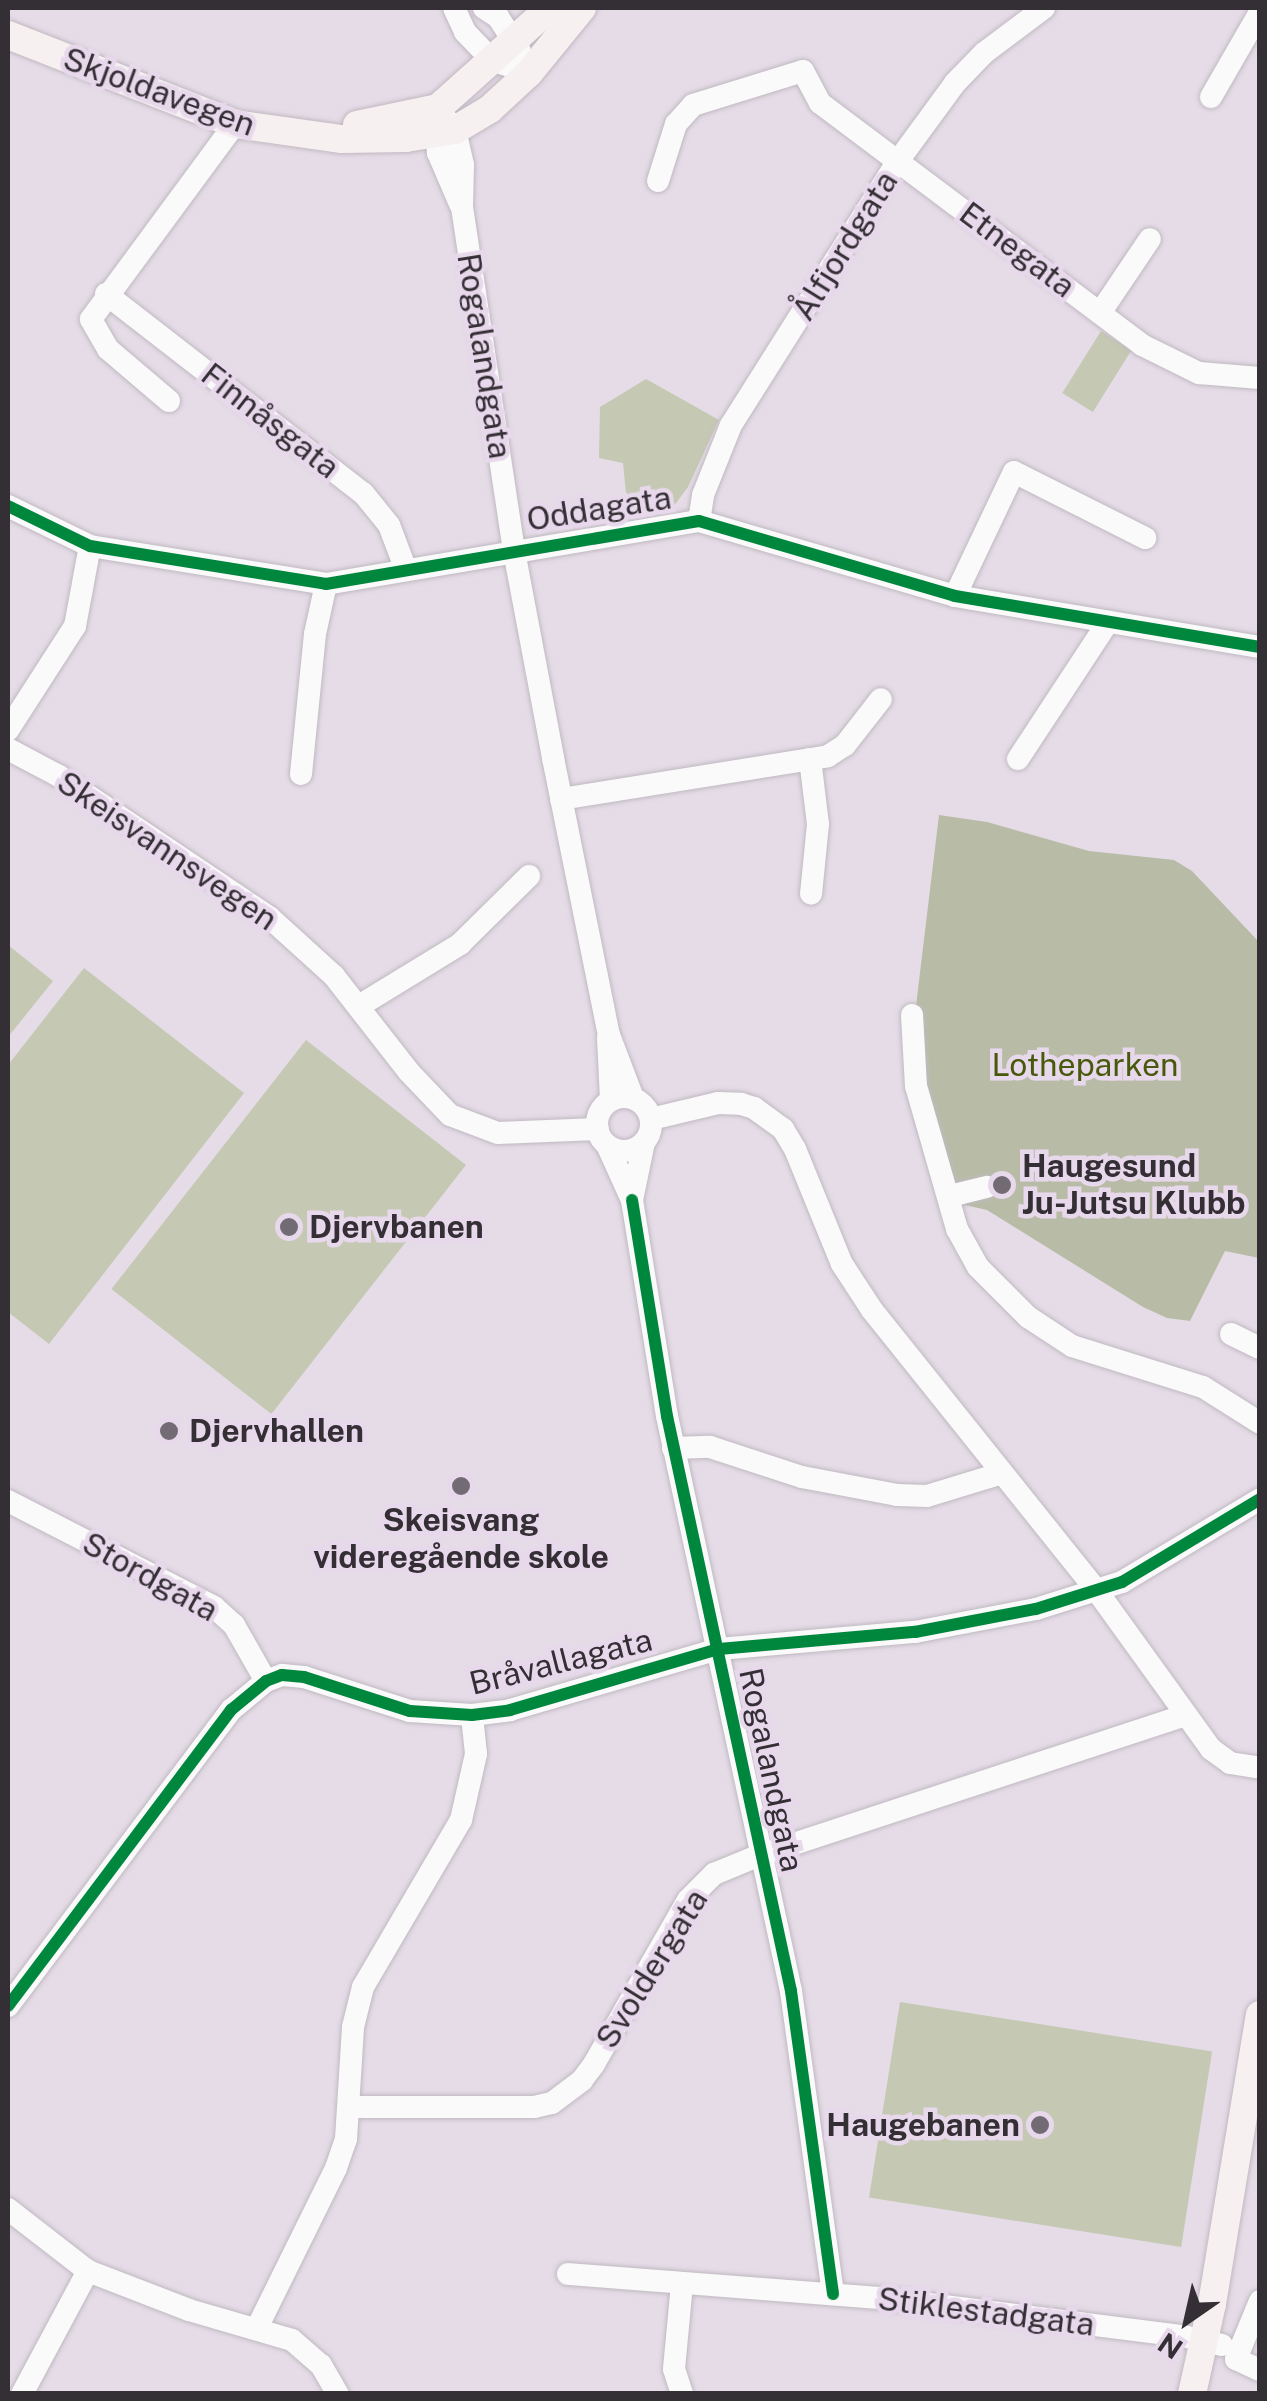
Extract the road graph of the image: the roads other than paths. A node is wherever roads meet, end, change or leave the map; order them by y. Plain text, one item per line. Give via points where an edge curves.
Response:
1 (454, 8) edge
2 (484, 8) edge
3 (550, 8) edge
4 (582, 8) edge
5 (1044, 8) edge
6 (1260, 12) edge
7 (8, 35) edge
8 (515, 39) junction
9 (492, 60) junction
10 (529, 73) junction
11 (1210, 97) dead end
12 (235, 124) junction
13 (442, 124) junction
14 (898, 160) junction
15 (658, 181) dead end
16 (1150, 239) dead end
17 (106, 294) junction
18 (1100, 313) junction
19 (1260, 378) edge
20 (169, 402) dead end
21 (8, 506) edge
22 (700, 521) junction
23 (1145, 538) dead end
24 (90, 546) junction
25 (514, 550) junction
26 (406, 570) junction
27 (326, 584) junction
28 (955, 596) junction
29 (1108, 622) junction
30 (1260, 647) edge
31 (882, 699) dead end
32 (8, 730) edge
33 (8, 750) edge
34 (1018, 759) dead end
35 (810, 760) junction
36 (301, 774) dead end
37 (561, 799) junction
38 (529, 876) dead end
39 (811, 894) dead end
40 (359, 1006) junction
41 (912, 1014) dead end
42 (622, 1099) junction
43 (647, 1130) junction
44 (602, 1137) junction
45 (987, 1187) dead end
46 (950, 1196) junction
47 (632, 1200) junction
48 (1231, 1334) dead end
49 (1260, 1348) edge
50 (1260, 1422) edge
51 (674, 1448) junction
52 (1002, 1472) junction
53 (1260, 1499) edge
54 (8, 1501) edge
55 (1097, 1591) junction
56 (718, 1649) junction
57 (266, 1681) junction
58 (472, 1715) junction
59 (1186, 1715) junction
60 (1260, 1768) edge
61 (760, 1855) junction
62 (8, 2006) edge
63 (1260, 2015) edge
64 (350, 2107) junction
65 (1260, 2134) edge
66 (8, 2209) edge
67 (88, 2271) junction
68 (568, 2274) dead end
69 (682, 2284) junction
70 (833, 2294) junction
71 (1260, 2301) edge
72 (257, 2328) junction
73 (1221, 2349) junction
74 (1260, 2370) edge
75 (22, 2394) edge
76 (338, 2394) edge
77 (682, 2394) edge
78 (1192, 2394) edge
79 (1211, 2394) edge

1 - 9 street via 464,32
2 - 8 street
3 - 8 main road, Skjoldavegen
4 - 10 main road, Skjoldavegen
5 - 14 street, Ålfjordgata via 965,73
6 - 11 street
7 - 12 main road, Skjoldavegen
8 - 9 main road, Skjoldavegen
8 - 10 street
9 - 10 street
9 - 13 main road, Skjoldavegen
10 - 13 main road, Skjoldavegen via 490,108
12 - 13 main road, Skjoldavegen via 314,135
12 - 17 street
13 - 25 street, Rogalandgata via 444,171 462,207
14 - 15 street, Etnegata via 820,104 802,72 694,104 676,124
14 - 18 street, Etnegata
14 - 22 street, Ålfjordgata via 731,426
16 - 18 street
17 - 20 street via 91,319 95,332
17 - 26 street, Finnåsgata via 363,493 389,526
18 - 19 street, Etnegata via 1170,361 1228,378
21 - 24 street, Oddagata
22 - 25 street, Oddagata
22 - 28 street, Oddagata
23 - 28 street via 1014,472
24 - 27 street, Oddagata
24 - 32 street via 74,626
25 - 26 street, Oddagata
25 - 37 street, Rogalandgata
26 - 27 street, Oddagata
27 - 36 street
28 - 29 street, Oddagata
29 - 30 street, Oddagata
29 - 34 street
31 - 35 street via 845,745
33 - 40 street, Skeisvannsvegen via 229,886 302,945
35 - 37 street
35 - 39 street via 818,824
37 - 42 street, Rogalandgata
38 - 40 street via 460,944
40 - 44 street, Skeisvannsvegen via 430,1096 474,1127
41 - 46 street via 916,1086
42 - 43 street, Rogalandgata
42 - 44 street via 599,1114
43 - 44 street, Skeisvannsvegen via 628,1150
43 - 47 street, Rogalandgata
43 - 52 street, Skeisvannsvegen via 718,1103 754,1108 783,1130 842,1264
44 - 47 street, Rogalandgata
45 - 46 street
46 - 50 street via 968,1254 1049,1333 1203,1387
47 - 51 street, Rogalandgata
48 - 49 street
51 - 52 street via 710,1447 802,1477 897,1495 943,1492
51 - 56 street, Rogalandgata
52 - 55 street, Skeisvannsvegen
53 - 55 street, Bråvallagata
54 - 57 street, Stordgata via 214,1607 234,1625
55 - 56 street, Bråvallagata via 915,1632
55 - 59 street, Skeisvannsvegen
56 - 58 street, Bråvallagata via 510,1710
56 - 61 street, Rogalandgata
57 - 58 street, Bråvallagata via 304,1677 410,1711
57 - 62 street via 231,1710
58 - 64 street via 476,1754 461,1820 374,1966 356,2010
59 - 60 street, Skeisvannsvegen via 1230,1763
59 - 61 street, Svoldergata
61 - 64 street, Svoldergata via 700,1885 594,2064 552,2103
61 - 70 street, Rogalandgata via 808,2088
63 - 73 main road
64 - 72 street via 336,2168
65 - 73 main road
66 - 67 street
67 - 72 street
67 - 75 street
68 - 69 street, Stiklestadgata
69 - 70 street, Stiklestadgata
69 - 77 street via 674,2369
70 - 73 street, Stiklestadgata
71 - 73 street
72 - 76 street via 308,2350
73 - 74 street, Stiklestadgata
73 - 78 main road
73 - 79 main road

